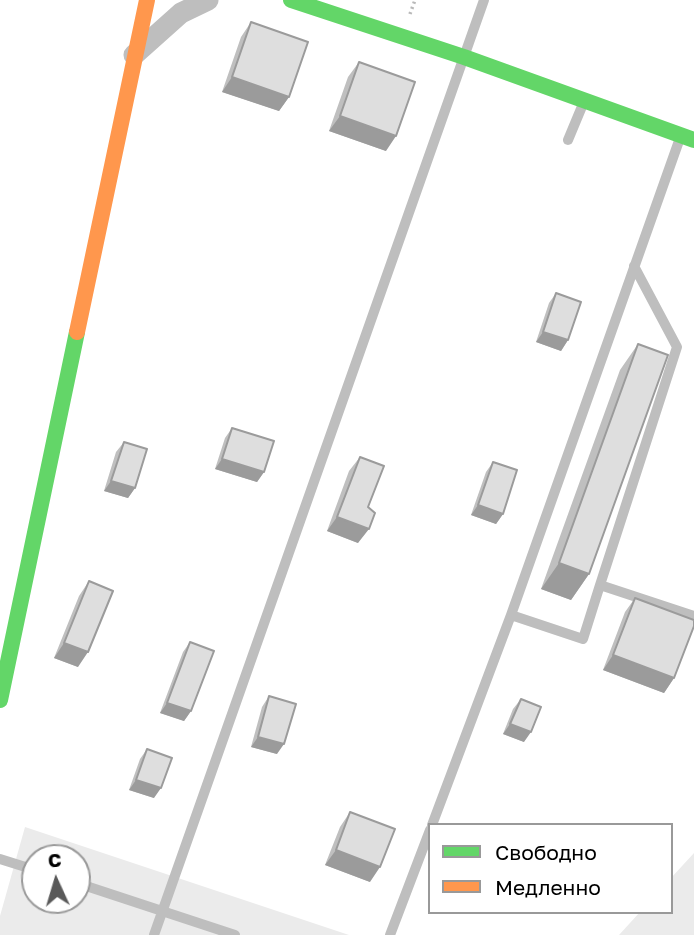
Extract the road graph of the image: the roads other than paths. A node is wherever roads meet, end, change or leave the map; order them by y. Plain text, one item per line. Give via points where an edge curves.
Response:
1 (147, 0) edge
2 (208, 0) edge
3 (291, 0) edge
4 (484, 0) edge
5 (134, 55) junction
6 (464, 57) junction
7 (585, 100) junction
8 (687, 138) edge
9 (568, 140) dead end
10 (634, 266) junction
11 (600, 585) junction
12 (511, 615) junction
13 (694, 615) edge
14 (0, 700) edge
15 (433, 823) edge
16 (428, 835) edge
17 (0, 859) edge
18 (21, 866) edge
19 (91, 887) edge
20 (163, 910) junction
21 (154, 935) edge
22 (235, 935) edge
23 (390, 935) edge

1 - 5 street
2 - 5 street via 181,13
3 - 6 street
4 - 6 lane
5 - 14 street
6 - 7 street
6 - 20 lane
7 - 8 street
7 - 9 lane
8 - 10 lane
10 - 11 lane via 677,347
10 - 12 lane
11 - 12 lane via 583,639
11 - 13 lane
12 - 15 lane
16 - 23 lane
17 - 18 lane
19 - 20 lane
20 - 21 lane
20 - 22 lane

